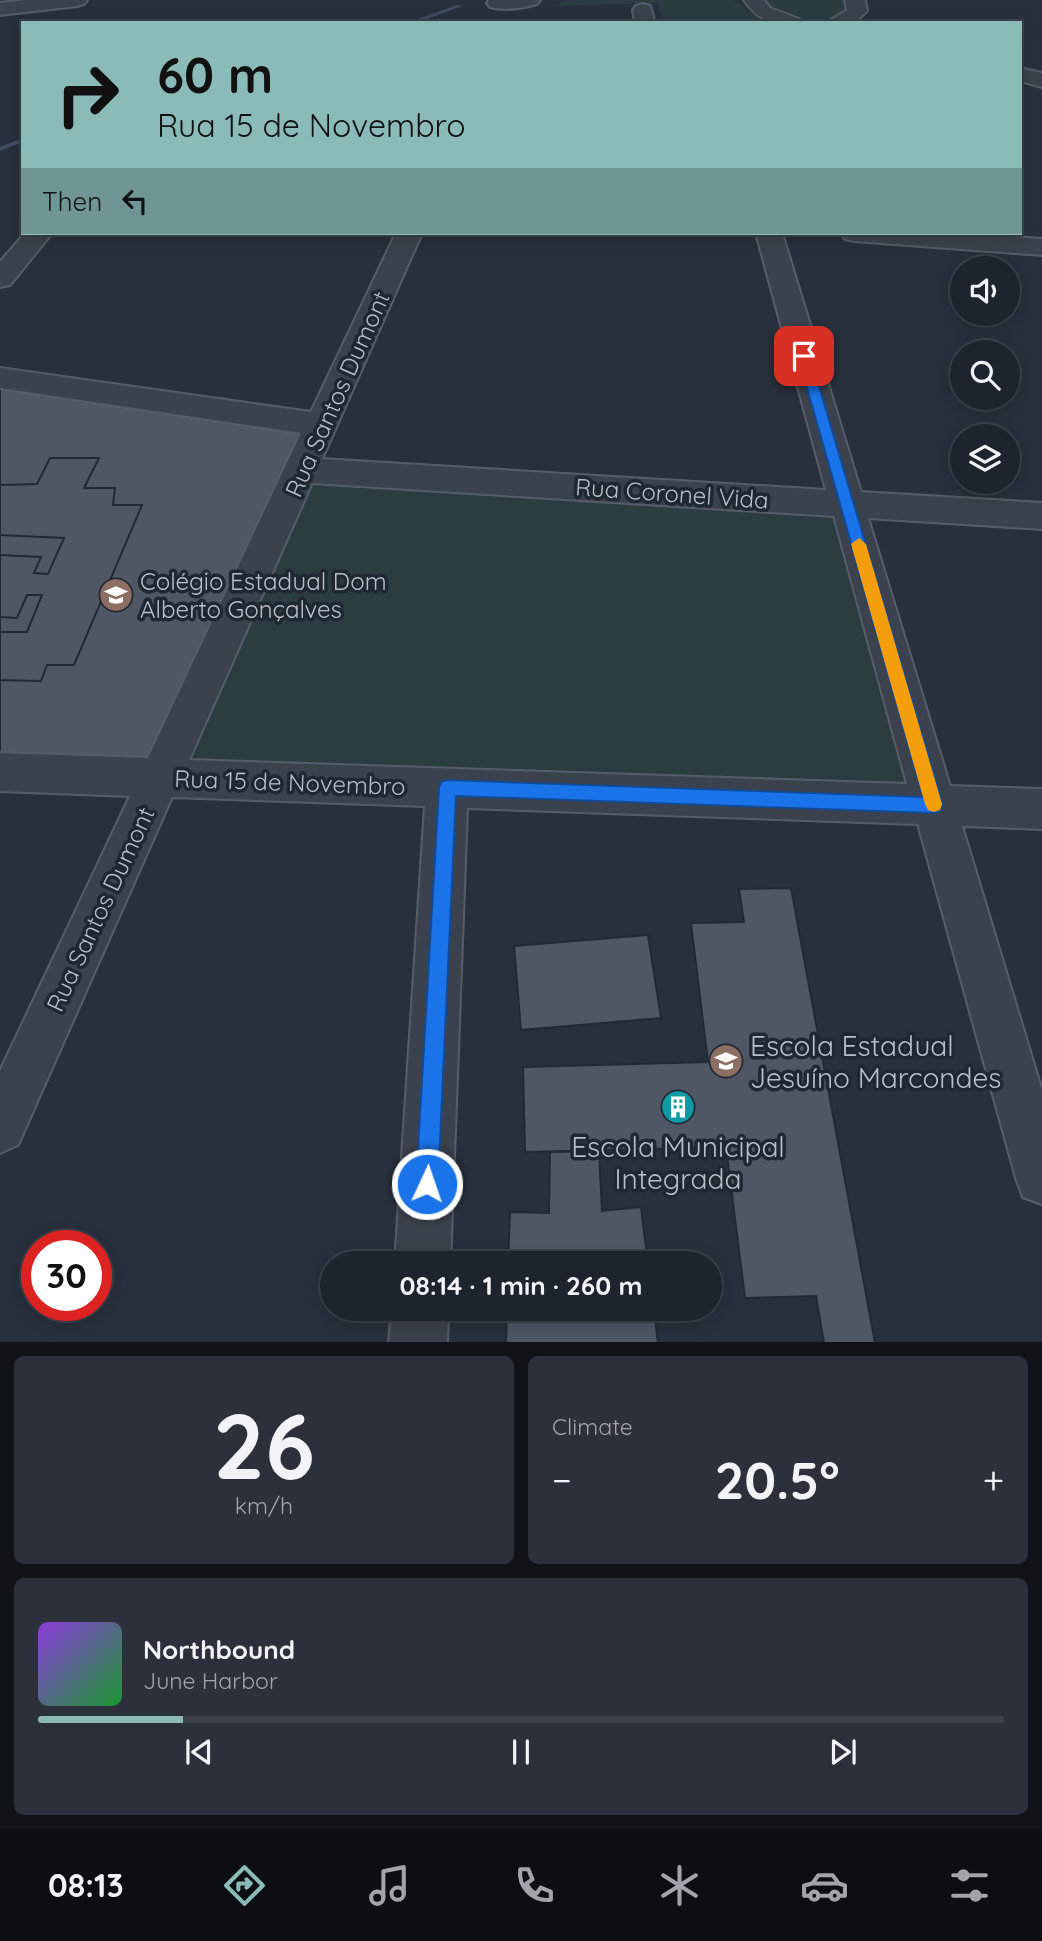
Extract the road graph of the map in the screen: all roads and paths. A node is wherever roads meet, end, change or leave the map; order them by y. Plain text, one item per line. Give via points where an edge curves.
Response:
1 (530, 0) edge
2 (754, 0) edge
3 (855, 0) edge
4 (86, 4) edge
5 (497, 8) edge
6 (0, 9) edge
7 (781, 21) edge
8 (845, 21) edge
9 (1022, 75) edge
10 (1042, 80) edge
11 (37, 235) edge
12 (408, 235) edge
13 (770, 235) edge
14 (880, 235) edge
15 (1042, 247) edge
16 (0, 279) edge
17 (0, 378) edge
18 (323, 425) junction
19 (303, 470) junction
20 (847, 504) junction
21 (1042, 516) edge
22 (0, 772) edge
23 (161, 778) junction
24 (447, 788) junction
25 (934, 805) junction
26 (1042, 809) edge
27 (0, 1127) edge
28 (1042, 1178) edge
29 (423, 1251) edge
30 (419, 1321) edge
31 (418, 1342) edge

1 - 5 street
2 - 7 street via 763,12
3 - 8 street via 857,11
4 - 6 street
9 - 10 street
11 - 16 street
12 - 18 street, Rua Santos Dumont
13 - 20 street
14 - 15 street
17 - 18 street
18 - 19 street, Rua Santos Dumont
19 - 20 street, Rua Coronel Vida
19 - 23 street, Rua Santos Dumont
20 - 21 street, Rua Coronel Vida
20 - 25 street
22 - 23 street, Rua 15 de Novembro
23 - 24 street, Rua 15 de Novembro
23 - 27 street, Rua Santos Dumont
24 - 25 street, Rua 15 de Novembro
24 - 29 street
25 - 26 street, Rua 15 de Novembro
25 - 28 street
30 - 31 street

